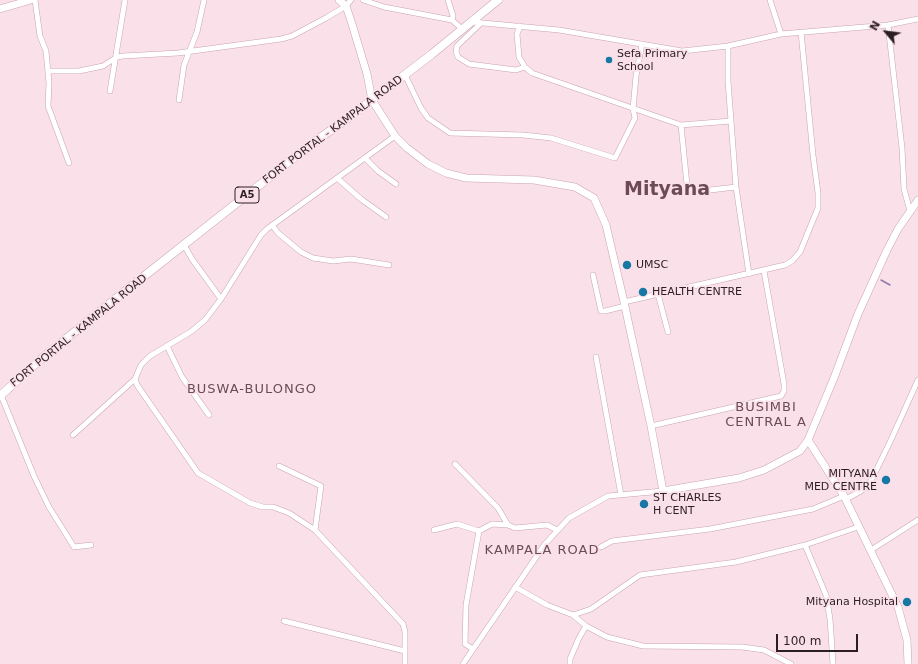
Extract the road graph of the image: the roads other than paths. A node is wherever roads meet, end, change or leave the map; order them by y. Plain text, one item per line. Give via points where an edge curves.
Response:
1 (30, 0) edge
2 (34, 0) edge
3 (125, 0) edge
4 (204, 0) edge
5 (339, 0) edge
6 (351, 0) edge
7 (363, 0) edge
8 (448, 0) edge
9 (498, 0) edge
10 (770, 0) edge
11 (346, 6) junction
12 (0, 9) edge
13 (918, 19) edge
14 (452, 20) junction
15 (472, 22) junction
16 (481, 22) junction
17 (888, 25) junction
18 (520, 26) junction
19 (462, 29) junction
20 (801, 32) junction
21 (781, 34) junction
22 (642, 44) junction
23 (728, 46) junction
24 (189, 51) junction
25 (117, 57) junction
26 (525, 67) junction
27 (48, 71) junction
28 (405, 75) junction
29 (110, 91) dead end
30 (179, 100) dead end
31 (372, 100) junction
32 (634, 109) junction
33 (731, 121) junction
34 (681, 125) junction
35 (394, 136) junction
36 (365, 158) junction
37 (69, 163) dead end
38 (337, 178) junction
39 (396, 184) dead end
40 (736, 187) junction
41 (918, 200) edge
42 (910, 211) junction
43 (386, 217) dead end
44 (272, 225) junction
45 (184, 246) junction
46 (389, 265) dead end
47 (764, 270) junction
48 (748, 274) junction
49 (593, 275) dead end
50 (658, 294) junction
51 (221, 299) junction
52 (625, 304) junction
53 (668, 332) dead end
54 (167, 346) junction
55 (596, 357) dead end
56 (134, 379) junction
57 (918, 380) edge
58 (0, 395) edge
59 (210, 415) dead end
60 (652, 426) junction
61 (73, 435) dead end
62 (808, 440) junction
63 (455, 464) dead end
64 (279, 466) dead end
65 (663, 491) junction
66 (621, 495) junction
67 (845, 498) junction
68 (918, 520) edge
69 (508, 525) junction
70 (858, 527) junction
71 (315, 530) junction
72 (434, 530) dead end
73 (557, 530) junction
74 (478, 531) junction
75 (91, 545) dead end
76 (804, 546) junction
77 (601, 547) dead end
78 (870, 550) junction
79 (515, 587) junction
80 (573, 616) junction
81 (284, 621) dead end
82 (586, 626) junction
83 (473, 649) junction
84 (405, 651) junction
85 (405, 664) edge
86 (463, 664) edge
87 (570, 664) edge
88 (791, 664) edge
89 (833, 664) edge
90 (908, 664) edge

1 - 12 main road
2 - 27 street
3 - 25 street
4 - 24 street via 197,32
5 - 11 main road
6 - 11 street
7 - 14 street via 384,7
8 - 14 street
9 - 15 main road, FORT PORTAL - KAMPALA ROAD / A5
10 - 21 street
11 - 24 street via 286,37
11 - 31 main road via 365,67
13 - 17 street
14 - 19 street
15 - 16 street
15 - 19 main road, FORT PORTAL - KAMPALA ROAD / A5
16 - 18 street
16 - 26 street via 457,46 458,58 469,64 516,70
17 - 20 street
17 - 42 street via 904,189
18 - 22 street
18 - 26 street via 517,34 519,57
19 - 28 main road, FORT PORTAL - KAMPALA ROAD / A5
20 - 21 street
20 - 47 street via 818,208 800,252 788,263
21 - 23 street
22 - 23 street via 682,51
22 - 32 street via 636,76
23 - 33 street
24 - 25 street
24 - 30 street via 181,80
25 - 27 street via 94,69
25 - 29 street
26 - 32 street via 532,73
27 - 37 street via 48,106
28 - 31 main road, FORT PORTAL - KAMPALA ROAD / A5
28 - 32 street via 428,118 450,133 551,138 615,158 635,118
31 - 35 main road
31 - 45 main road, FORT PORTAL - KAMPALA ROAD / A5 via 314,142
32 - 34 street
33 - 34 street
33 - 40 street
34 - 40 street via 687,185 690,189 693,192
35 - 36 street
35 - 52 main road via 428,164 446,173 466,178 534,180 575,187 587,192 594,198 606,225
36 - 38 street
36 - 39 street
38 - 43 street
38 - 44 street
40 - 48 street
41 - 42 main road
42 - 62 main road via 887,250 858,314
44 - 46 street via 301,252 313,258 333,261 351,259
44 - 51 street via 261,234
45 - 51 street
45 - 58 main road, FORT PORTAL - KAMPALA ROAD / A5 via 41,359
47 - 48 street
47 - 60 street via 784,384 781,396
48 - 50 street
49 - 52 street via 601,311
50 - 52 street
50 - 53 street
51 - 54 street via 199,326
52 - 60 main road
54 - 56 street via 150,356 141,365
54 - 59 street via 182,377
55 - 66 street
56 - 61 street
56 - 71 street via 198,473 250,503 289,513
57 - 67 street via 870,483 861,491
58 - 75 street via 49,507 74,547
60 - 65 main road
62 - 65 main road via 800,451 764,470 739,478
62 - 67 main road
63 - 69 street via 498,508
64 - 71 street via 321,486
65 - 66 street
66 - 73 street via 608,496 597,501 569,518
67 - 70 main road
67 - 77 street via 813,509 710,529 612,541
68 - 78 street
69 - 73 street via 515,528 547,525
69 - 74 street via 492,524
70 - 76 street
70 - 78 main road
71 - 84 street via 403,624
72 - 74 street via 457,524
73 - 79 street via 544,544
74 - 83 street via 466,605 465,644
76 - 80 street via 736,562 640,575 591,609
76 - 89 street via 826,594
78 - 90 main road via 904,624
79 - 80 street
79 - 83 street
80 - 82 street
81 - 84 street
82 - 87 street
82 - 88 street via 608,637 643,646 764,650
83 - 86 street
84 - 85 street

